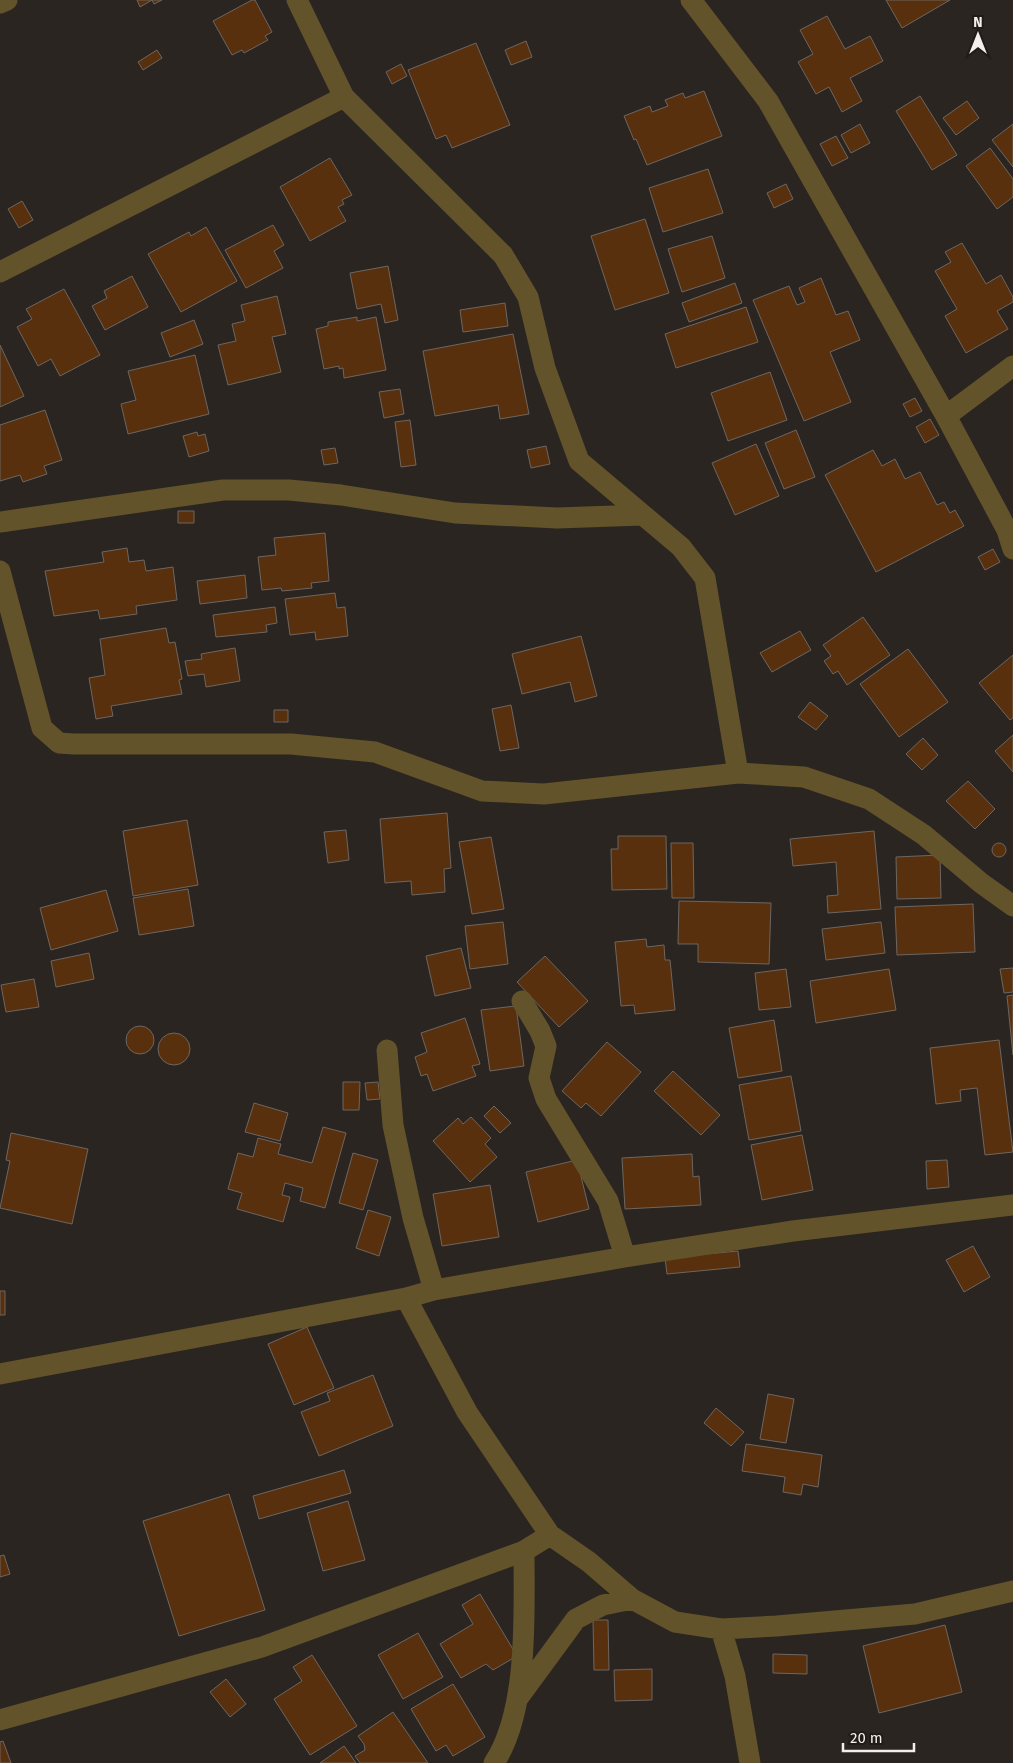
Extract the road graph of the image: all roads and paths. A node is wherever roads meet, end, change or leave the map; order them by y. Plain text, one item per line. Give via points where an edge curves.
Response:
1 (7, 0) edge
2 (297, 0) edge
3 (691, 0) edge
4 (0, 3) edge
5 (344, 97) junction
6 (0, 272) edge
7 (1013, 366) edge
8 (946, 416) junction
9 (643, 515) junction
10 (0, 522) edge
11 (1013, 549) edge
12 (0, 571) edge
13 (738, 773) junction
14 (1013, 906) edge
15 (522, 1002) dead end
16 (387, 1050) dead end
17 (1013, 1205) edge
18 (626, 1257) junction
19 (434, 1290) junction
20 (406, 1298) junction
21 (0, 1374) edge
22 (550, 1535) junction
23 (524, 1551) junction
24 (1013, 1591) edge
25 (632, 1600) junction
26 (721, 1629) junction
27 (518, 1699) junction
28 (0, 1720) edge
29 (505, 1758) edge
30 (750, 1763) edge

1 - 4 street
2 - 5 street
3 - 8 street via 768,101
5 - 6 street
5 - 9 street via 503,255 528,297 545,368 579,461
7 - 8 street
8 - 11 street via 1007,530
9 - 10 street via 557,518 455,513 341,495 288,490 223,490
9 - 13 street via 682,547 704,578
12 - 13 street via 42,728 59,742 291,744 375,752 482,790 544,794
13 - 14 street via 804,777 869,799 924,835
15 - 18 street via 546,1046 539,1078 546,1099 608,1202
16 - 19 street via 393,1124 413,1218
17 - 18 street via 793,1231
18 - 19 street
19 - 20 street
20 - 21 street
20 - 22 street via 467,1412
22 - 23 street
22 - 25 street via 589,1562
23 - 27 street via 524,1626
23 - 28 street via 262,1647
24 - 26 street via 916,1614
25 - 26 street via 675,1622
25 - 27 street via 603,1605 576,1619
26 - 30 street via 735,1676
27 - 29 street

